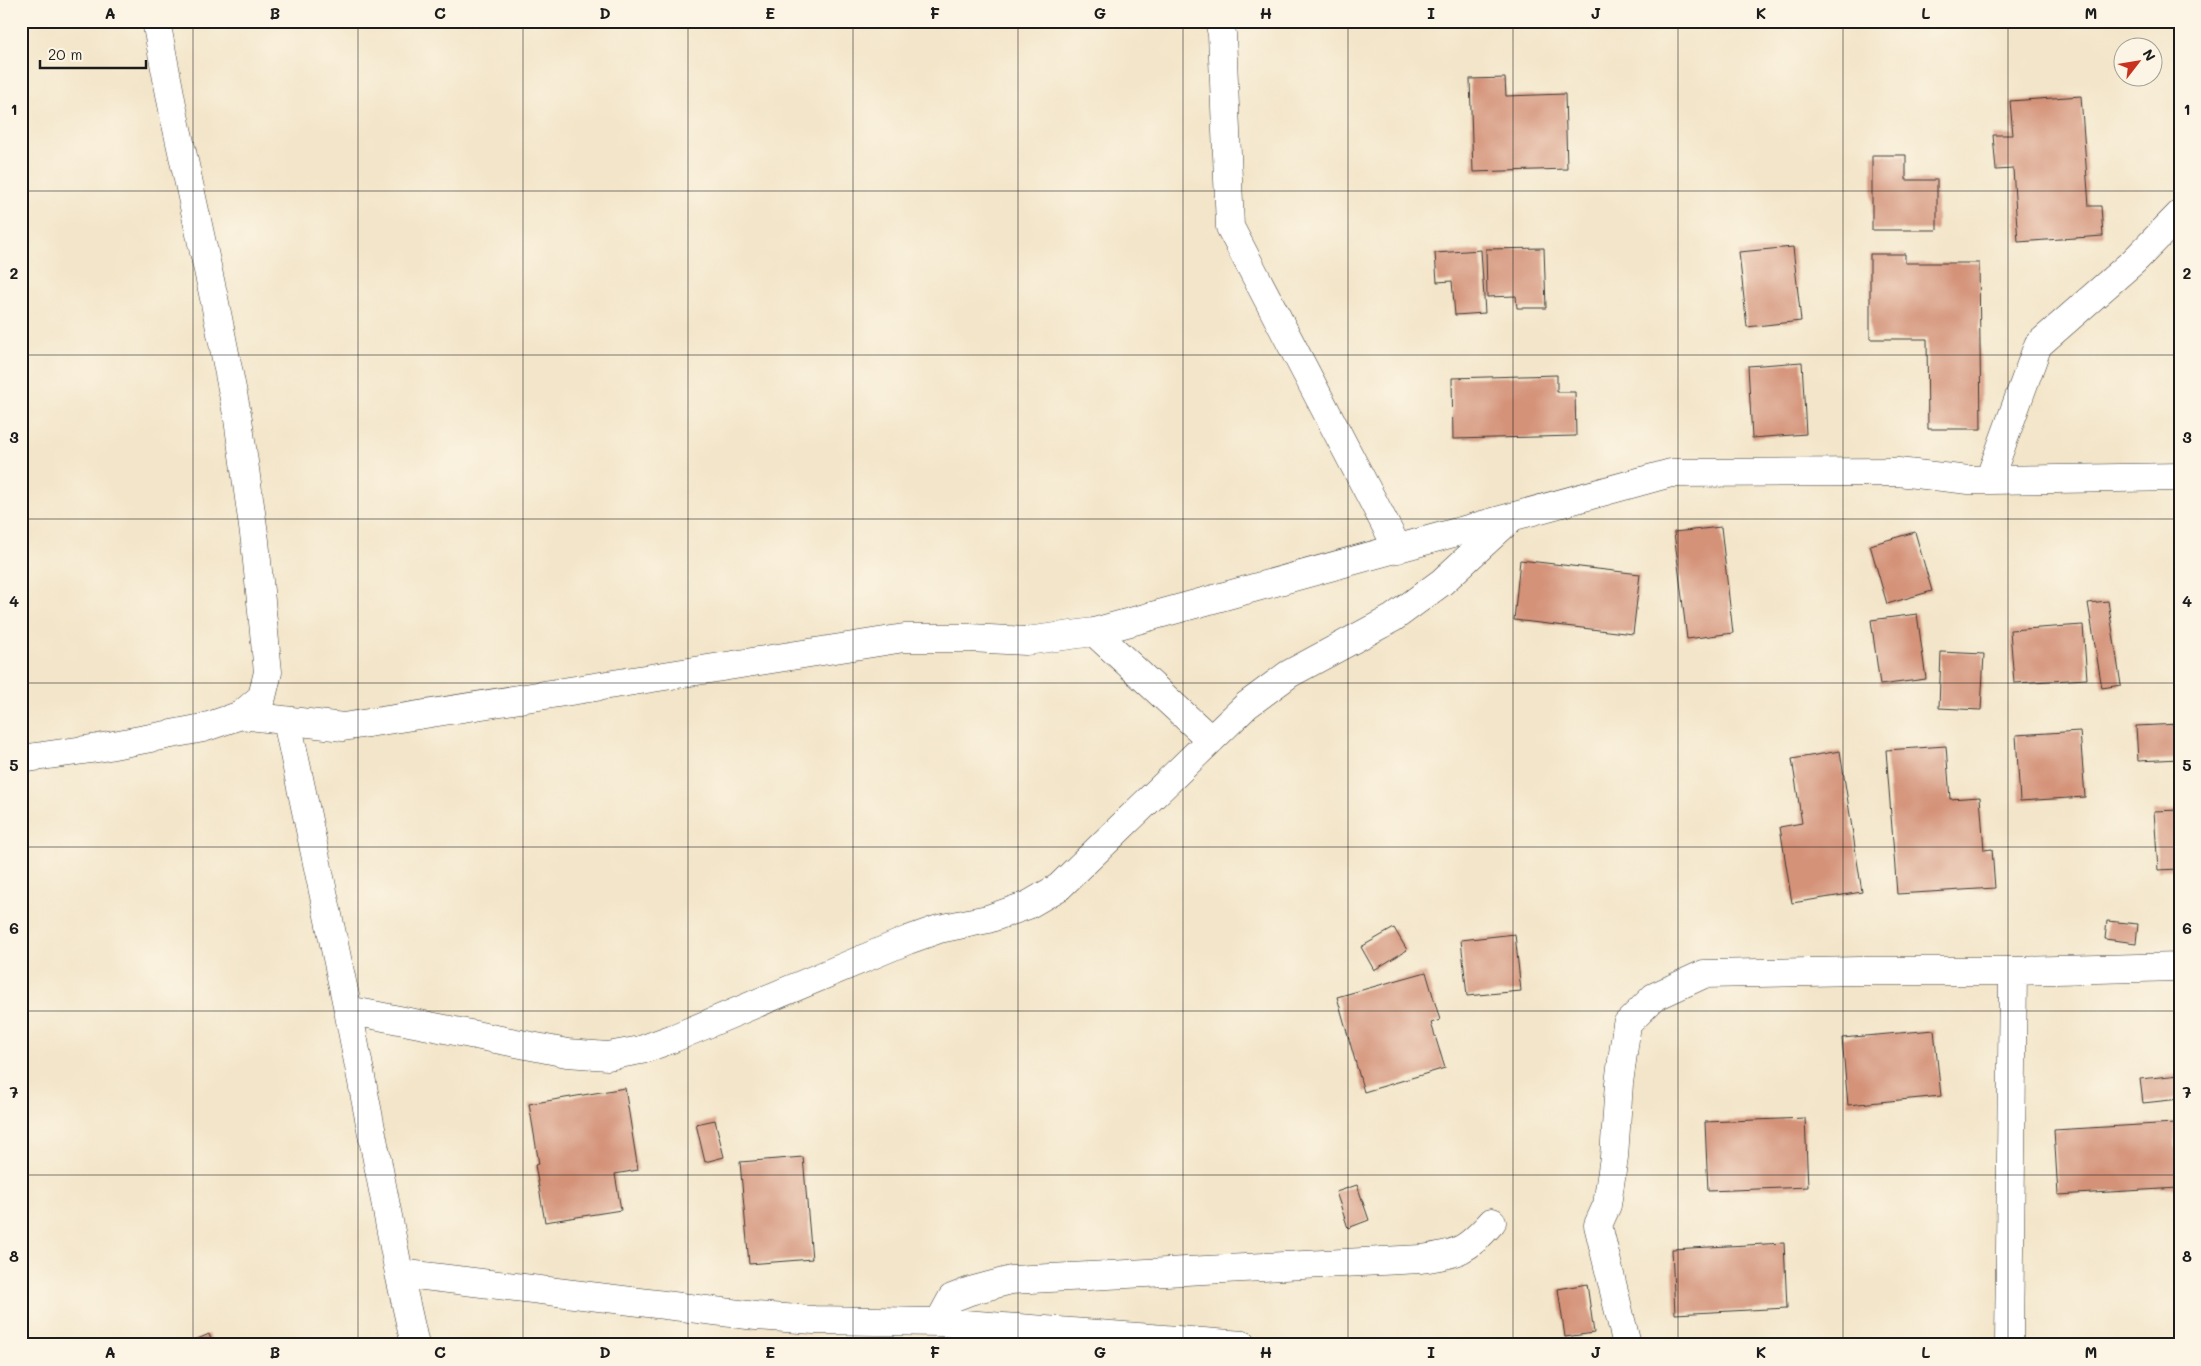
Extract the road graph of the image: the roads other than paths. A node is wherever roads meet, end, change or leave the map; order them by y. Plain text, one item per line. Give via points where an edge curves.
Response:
1 (156, 21) edge
2 (1219, 21) edge
3 (2180, 214) edge
4 (2180, 477) edge
5 (1990, 480) junction
6 (1512, 517) junction
7 (1398, 549) junction
8 (1094, 632) junction
9 (240, 716) junction
10 (287, 721) junction
11 (1211, 740) junction
12 (21, 758) edge
13 (2180, 967) edge
14 (2013, 971) junction
15 (348, 1010) junction
16 (1492, 1222) dead end
17 (399, 1273) junction
18 (939, 1322) junction
19 (415, 1345) edge
20 (1243, 1345) edge
21 (1627, 1345) edge
22 (2009, 1345) edge

1 - 9 street via 238,419 255,541 268,672 262,697
2 - 7 street via 1230,227
3 - 5 street via 2134,261 2038,345
4 - 5 street
5 - 6 street via 1898,472 1670,474
6 - 7 street
6 - 11 street via 1435,587 1393,618 1289,674 1247,705
7 - 8 street
8 - 10 street via 1026,641 904,638 343,728
8 - 11 street
9 - 10 street
9 - 12 street via 204,728 98,748
10 - 15 street
11 - 15 street via 1059,887 1028,905 908,940 641,1050 608,1056 567,1053
13 - 14 street
14 - 21 street via 1704,974 1654,997 1627,1024 1614,1158 1607,1205 1598,1225
14 - 22 street
15 - 17 street
16 - 18 street via 1472,1244 1449,1255 1421,1259 1011,1280 952,1298
17 - 18 street via 756,1316
17 - 19 street
18 - 20 street

